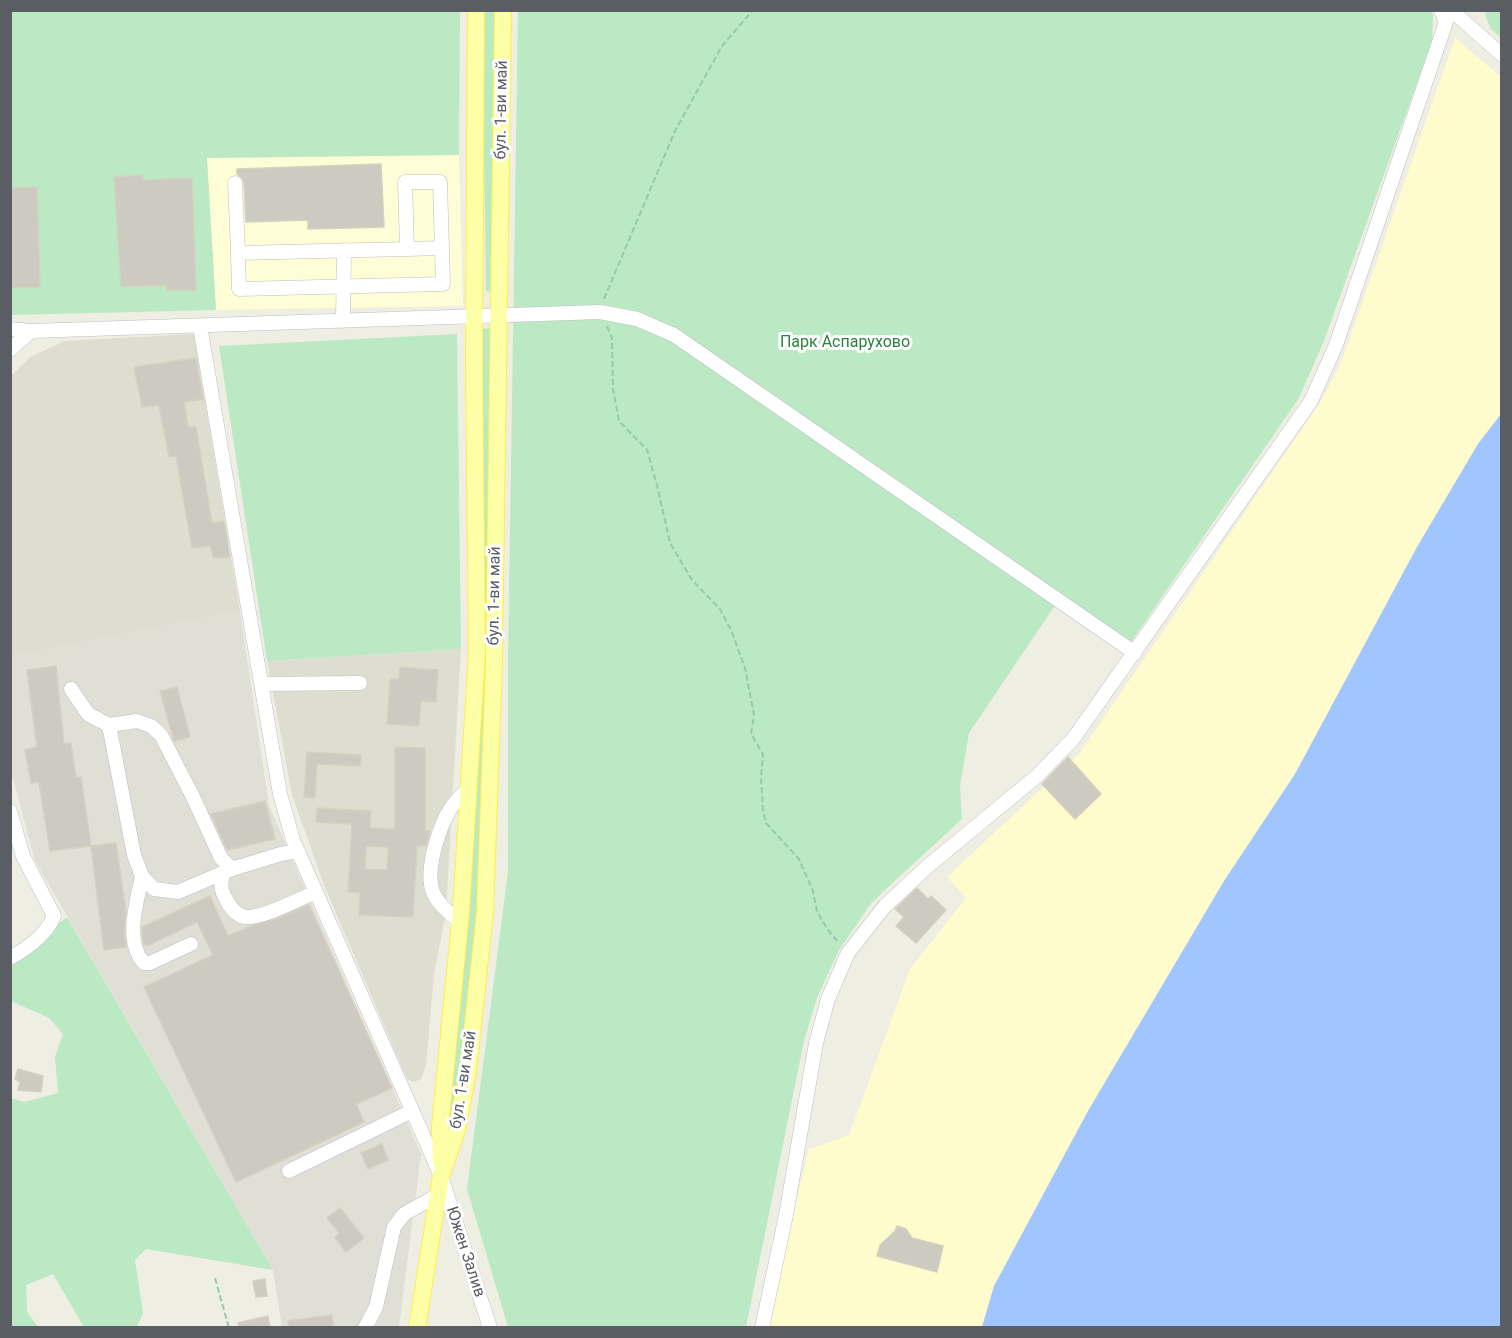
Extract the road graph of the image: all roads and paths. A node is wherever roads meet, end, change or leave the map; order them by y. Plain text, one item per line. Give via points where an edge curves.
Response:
1 (476, 10) edge
2 (503, 10) edge
3 (753, 10) edge
4 (1441, 10) edge
5 (1451, 10) edge
6 (1502, 55) edge
7 (235, 183) dead end
8 (442, 248) junction
9 (407, 249) junction
10 (344, 250) junction
11 (238, 253) junction
12 (344, 287) junction
13 (600, 312) junction
14 (498, 316) junction
15 (475, 317) junction
16 (344, 321) junction
17 (200, 326) junction
18 (10, 329) edge
19 (31, 331) junction
20 (10, 350) edge
21 (1135, 653) junction
22 (360, 683) dead end
23 (261, 684) junction
24 (71, 689) dead end
25 (109, 725) junction
26 (467, 790) junction
27 (10, 811) edge
28 (298, 851) junction
29 (227, 872) junction
30 (142, 876) junction
31 (316, 892) junction
32 (460, 921) junction
33 (191, 944) dead end
34 (848, 952) junction
35 (10, 958) edge
36 (412, 1111) junction
37 (289, 1171) dead end
38 (441, 1176) junction
39 (438, 1195) junction
40 (215, 1278) dead end
41 (229, 1328) edge
42 (365, 1328) edge
43 (417, 1328) edge
44 (490, 1328) edge
45 (762, 1328) edge

1 - 15 main road, бул. 1-ви май
2 - 14 main road, бул. 1-ви май
3 - 13 path via 722,46 675,131
4 - 21 street via 1446,22 1336,345 1311,401
5 - 6 street
7 - 11 street
8 - 9 street
8 - 9 street via 440,182 405,183
8 - 12 street via 443,284
9 - 10 street
10 - 11 street
10 - 12 street
11 - 12 street via 239,290
12 - 16 street
13 - 14 street
13 - 21 street via 637,319 674,335
13 - 34 path via 612,338 613,389 619,421 647,450 670,543 692,580 720,609 745,668 754,715 752,734 762,754 766,823 799,859 817,912
14 - 15 street
14 - 38 main road, бул. 1-ви май via 494,660 485,912 468,1071 457,1130
15 - 16 street
15 - 26 main road, бул. 1-ви май via 477,652
16 - 17 street
17 - 19 street
17 - 23 street, Южен Залив
18 - 19 street
19 - 20 street
21 - 34 street via 1073,739 1038,776 928,866 885,906
22 - 23 street
23 - 28 street, Южен Залив via 280,794
24 - 25 street via 88,714
25 - 29 street via 137,721 161,735
25 - 30 street via 134,855
26 - 32 main road, бул. 1-ви май
26 - 32 street via 452,806 441,827 430,880 432,892 450,915
27 - 35 street via 23,856 54,916 43,933
28 - 29 street
28 - 31 street, Южен Залив
29 - 30 street via 178,892 154,890
29 - 31 street via 220,887 233,912 246,918
30 - 33 street via 132,927 140,959 150,963
31 - 36 street, Южен Залив
32 - 38 main road, бул. 1-ви май via 440,1127
34 - 45 street via 828,999 816,1043
36 - 37 street
36 - 38 street, Южен Залив
38 - 39 main road, бул. 1-ви май
38 - 44 street, Южен Залив
39 - 42 street via 404,1214 394,1227 376,1306
39 - 43 main road, бул. 1-ви май
40 - 41 path

